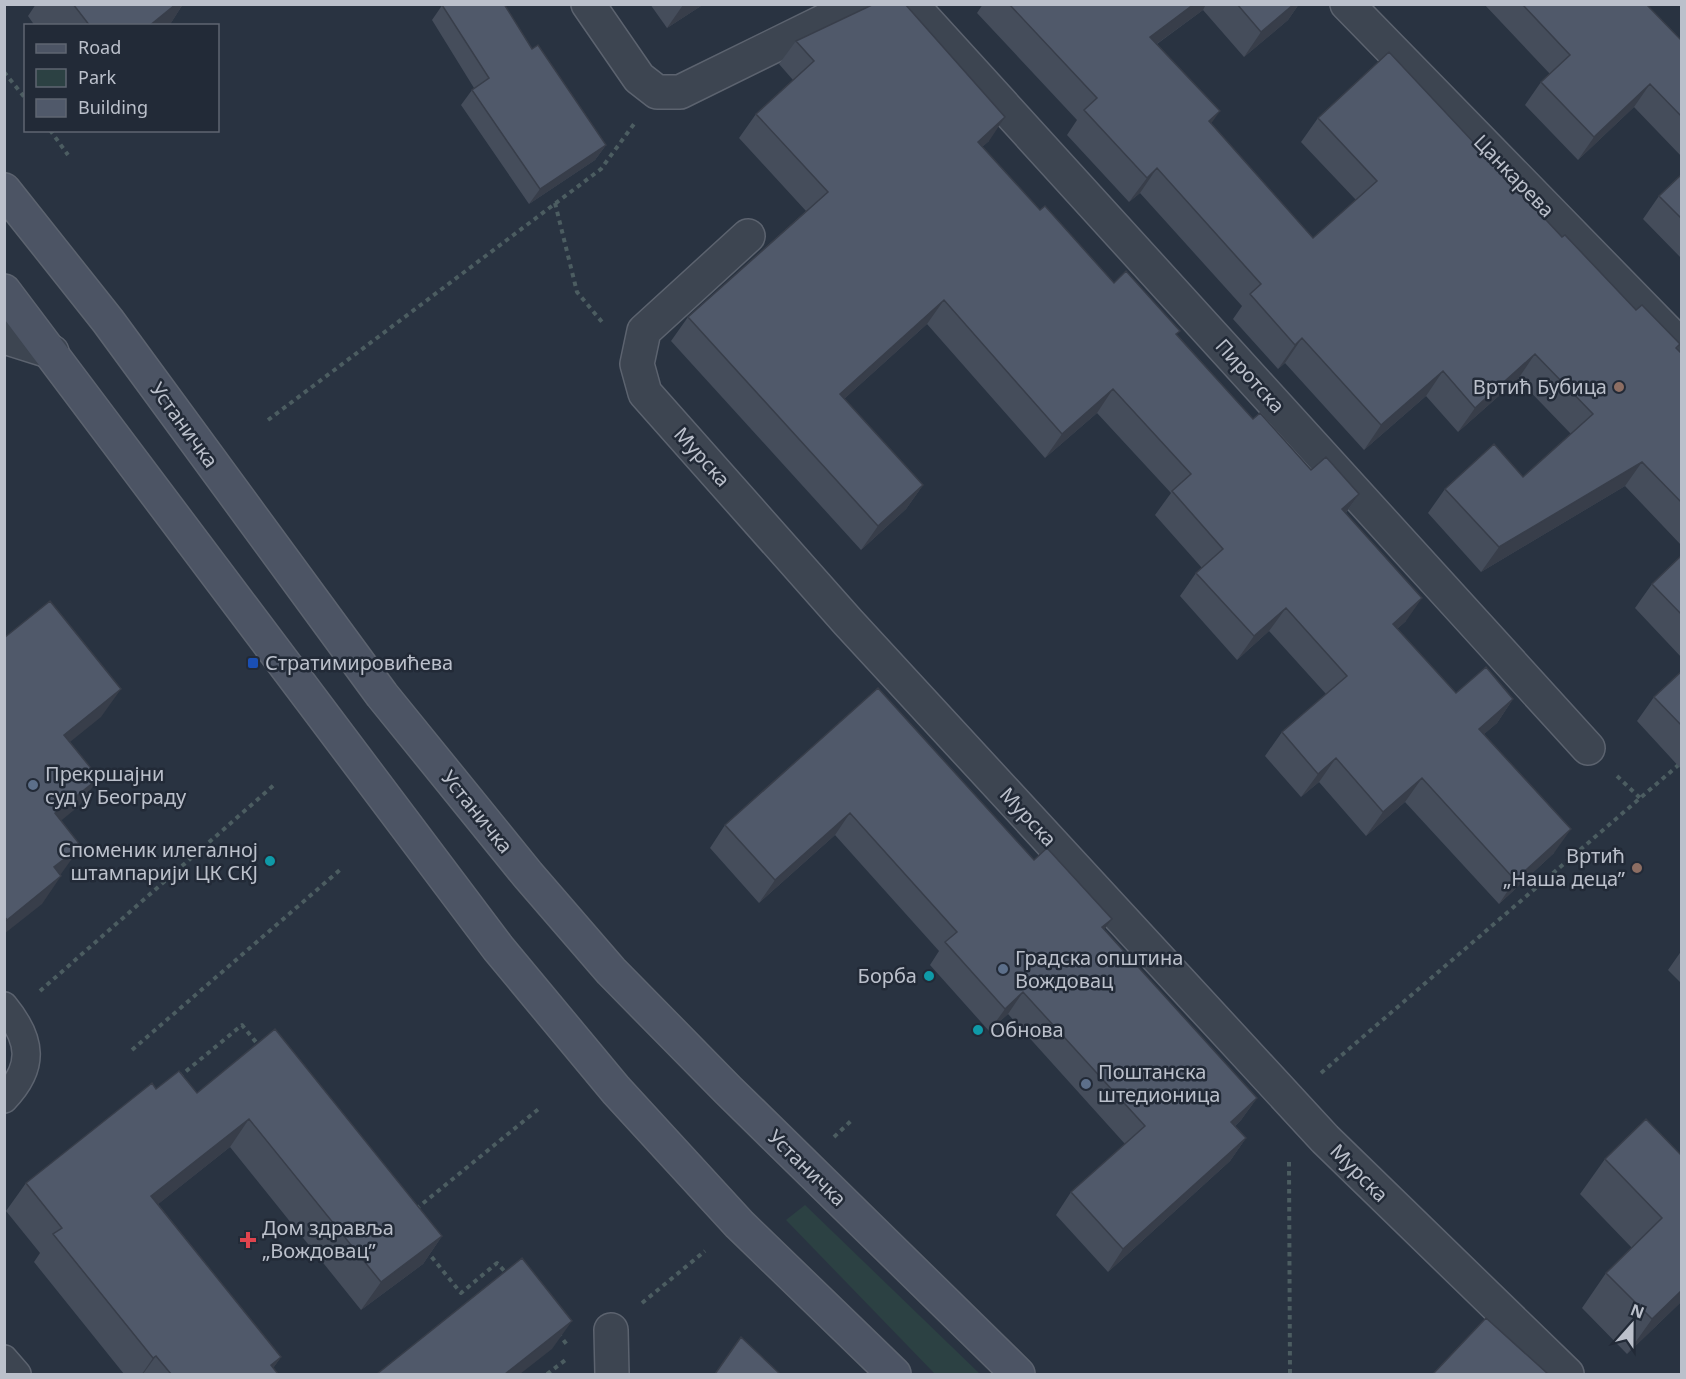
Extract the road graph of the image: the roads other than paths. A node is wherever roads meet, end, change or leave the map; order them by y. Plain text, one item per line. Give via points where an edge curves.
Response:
1 (588, 4) edge
2 (859, 4) edge
3 (911, 4) edge
4 (1347, 4) edge
5 (4, 190) edge
6 (748, 236) dead end
7 (4, 291) edge
8 (4, 337) edge
9 (1682, 347) edge
10 (52, 352) junction
11 (1588, 748) dead end
12 (8, 1011) edge
13 (4, 1100) edge
14 (611, 1329) road end
15 (4, 1359) edge
16 (17, 1374) edge
17 (612, 1374) edge
18 (894, 1374) edge
19 (1018, 1374) edge
20 (1567, 1374) edge

1 - 2 street via 639,78 657,92 680,92
3 - 11 street, Пиротска
4 - 9 street, Цанкарева
5 - 19 main road, Устаничка via 108,321 382,695 528,875 612,971 719,1082
6 - 20 street, Мурска via 644,331 637,364 645,393 848,622 1289,1100 1375,1190
7 - 10 main road
8 - 10 street
10 - 18 main road via 498,948 616,1090 739,1224
12 - 13 lane via 27,1052 28,1064
14 - 17 street
15 - 16 lane

